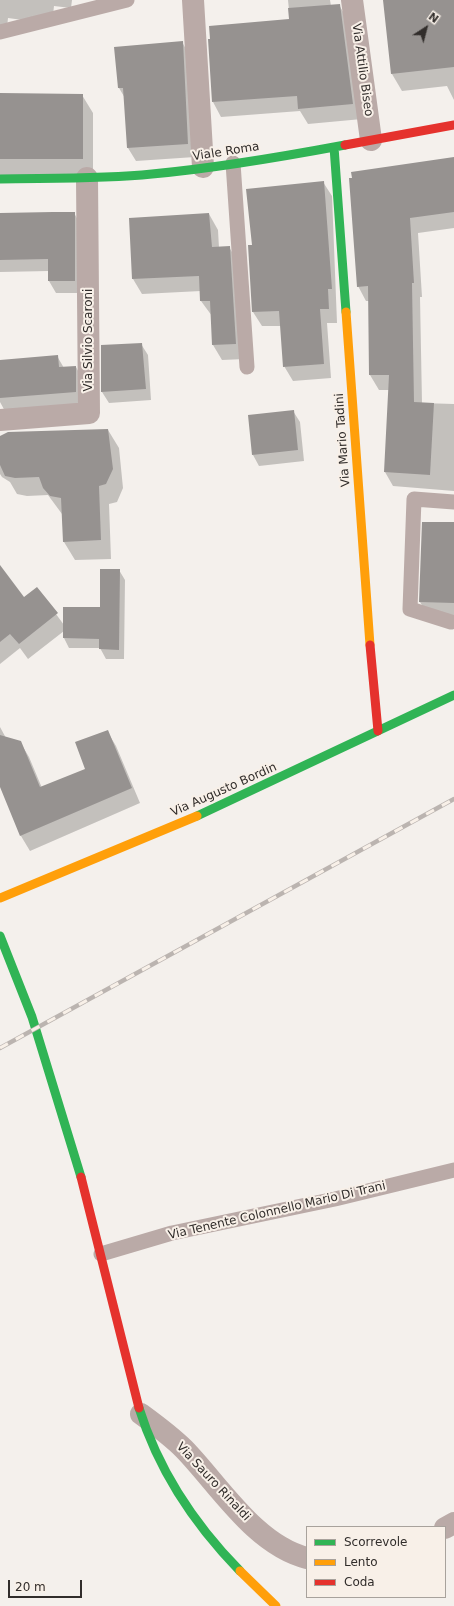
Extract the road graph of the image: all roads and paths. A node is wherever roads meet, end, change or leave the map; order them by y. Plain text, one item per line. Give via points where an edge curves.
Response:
1 (127, 0) edge
2 (193, 0) edge
3 (352, 0) edge
4 (0, 32) edge
5 (454, 125) edge
6 (371, 140) junction
7 (334, 147) junction
8 (233, 163) junction
9 (203, 167) junction
10 (87, 178) junction
11 (0, 179) edge
12 (247, 367) dead end
13 (0, 420) edge
14 (454, 502) edge
15 (451, 622) dead end
16 (454, 695) edge
17 (378, 731) junction
18 (0, 898) edge
19 (0, 936) edge
20 (454, 1170) edge
21 (101, 1254) junction
22 (141, 1414) junction
23 (306, 1558) edge
24 (276, 1606) edge

1 - 4 lane
2 - 9 street
3 - 6 street, Via Attilio Biseo
5 - 6 street, Viale Roma
6 - 7 street, Viale Roma
7 - 8 street, Viale Roma
7 - 17 street, Via Mario Tadini
8 - 9 street, Viale Roma
8 - 12 lane
9 - 10 street, Viale Roma via 166,173
10 - 11 street, Viale Roma
10 - 13 street, Via Silvio Scaroni via 89,413
14 - 15 lane via 414,499 410,609
16 - 17 street, Via Augusto Bordin
17 - 18 street, Via Augusto Bordin via 207,812
19 - 21 street via 36,1028
20 - 21 lane, Via Tenente Colonnello Mario Di Trani via 334,1199 172,1233
21 - 22 street
22 - 23 street, Via Sauro Rinaldi via 183,1449 220,1493 262,1532 293,1554
22 - 24 street via 158,1457 183,1501 234,1566

